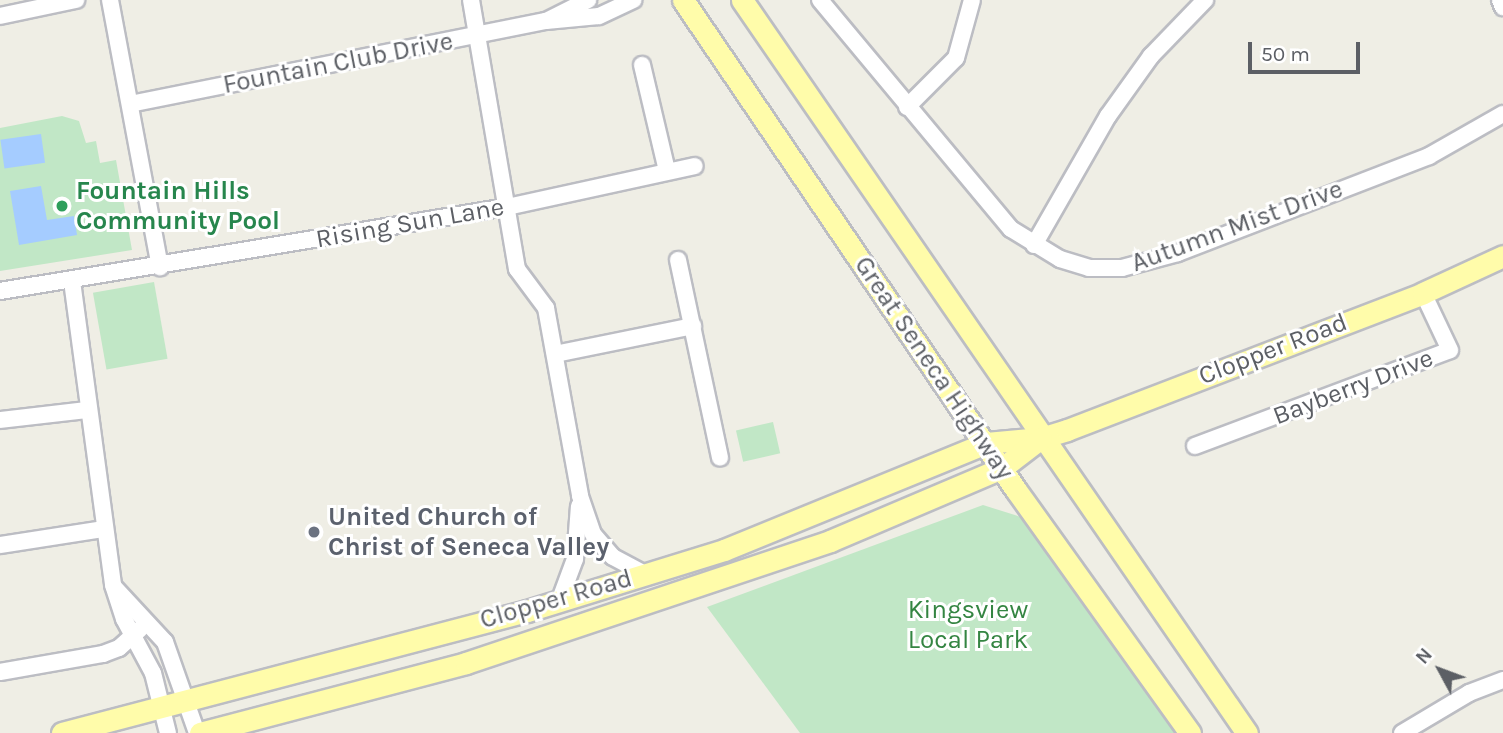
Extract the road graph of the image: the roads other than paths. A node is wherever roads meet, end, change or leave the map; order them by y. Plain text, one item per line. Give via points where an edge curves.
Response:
1 (76, 0) edge
2 (110, 0) edge
3 (471, 0) edge
4 (588, 0) edge
5 (633, 0) edge
6 (683, 0) edge
7 (742, 0) edge
8 (820, 0) edge
9 (972, 0) edge
10 (1205, 0) edge
11 (1500, 0) edge
12 (1503, 7) edge
13 (0, 16) edge
14 (546, 22) junction
15 (478, 36) junction
16 (642, 65) dead end
17 (130, 104) junction
18 (907, 107) junction
19 (1503, 114) edge
20 (695, 166) dead end
21 (667, 171) junction
22 (507, 207) junction
23 (1034, 245) junction
24 (1503, 256) edge
25 (678, 260) dead end
26 (160, 267) junction
27 (72, 281) junction
28 (0, 291) edge
29 (1423, 293) junction
30 (693, 326) junction
31 (555, 354) junction
32 (87, 410) junction
33 (0, 421) edge
34 (1041, 438) junction
35 (986, 443) junction
36 (1195, 446) dead end
37 (720, 458) dead end
38 (1002, 468) junction
39 (580, 496) junction
40 (103, 529) junction
41 (0, 545) edge
42 (643, 573) junction
43 (113, 585) junction
44 (559, 602) junction
45 (149, 620) junction
46 (133, 636) junction
47 (0, 672) edge
48 (1503, 680) edge
49 (188, 700) junction
50 (161, 707) junction
51 (62, 733) edge
52 (168, 733) edge
53 (198, 733) edge
54 (1191, 733) edge
55 (1247, 733) edge
56 (1402, 733) edge

1 - 13 street
2 - 17 street
3 - 15 street
4 - 14 street, Fountain Club Drive
5 - 14 street, Fountain Club Drive via 599,16
6 - 35 main road, Great Seneca Highway
7 - 34 main road, Great Seneca Highway via 862,168
8 - 18 street, Autumn Mist Drive
9 - 18 street via 956,58
10 - 23 street via 1152,56 1108,117
11 - 12 street
14 - 15 street, Fountain Club Drive
15 - 17 street, Fountain Club Drive
15 - 22 street
16 - 21 street
17 - 26 street
18 - 23 street, Autumn Mist Drive via 1011,229
19 - 23 street, Autumn Mist Drive via 1429,156 1146,262 1089,268
20 - 21 street, Rising Sun Lane
21 - 22 street, Rising Sun Lane
22 - 26 street, Rising Sun Lane
22 - 31 street via 517,268 546,308
24 - 29 main road, Clopper Road
25 - 30 street
26 - 27 street, Rising Sun Lane
27 - 28 street, Rising Sun Lane
27 - 32 street
29 - 34 main road, Clopper Road
29 - 36 street, Bayberry Drive via 1450,351
30 - 31 street
30 - 37 street
31 - 39 street
32 - 33 street
32 - 40 street
34 - 35 main road, Clopper Road
34 - 38 main road, Clopper Road
34 - 55 main road, Great Seneca Highway
35 - 38 main road, Great Seneca Highway
35 - 42 main road, Clopper Road via 724,551
38 - 53 main road, Clopper Road via 830,541 466,663
38 - 54 main road, Great Seneca Highway
39 - 42 street via 593,534 613,557
39 - 44 street via 575,559
40 - 41 street
40 - 43 street
42 - 44 main road, Clopper Road
43 - 45 street
43 - 46 street
44 - 49 main road, Clopper Road
45 - 46 street
45 - 49 street via 170,651
46 - 47 street via 103,654
46 - 50 street via 153,673
48 - 56 street via 1469,693
49 - 50 main road, Clopper Road
49 - 53 street
50 - 51 main road, Clopper Road
50 - 52 street

